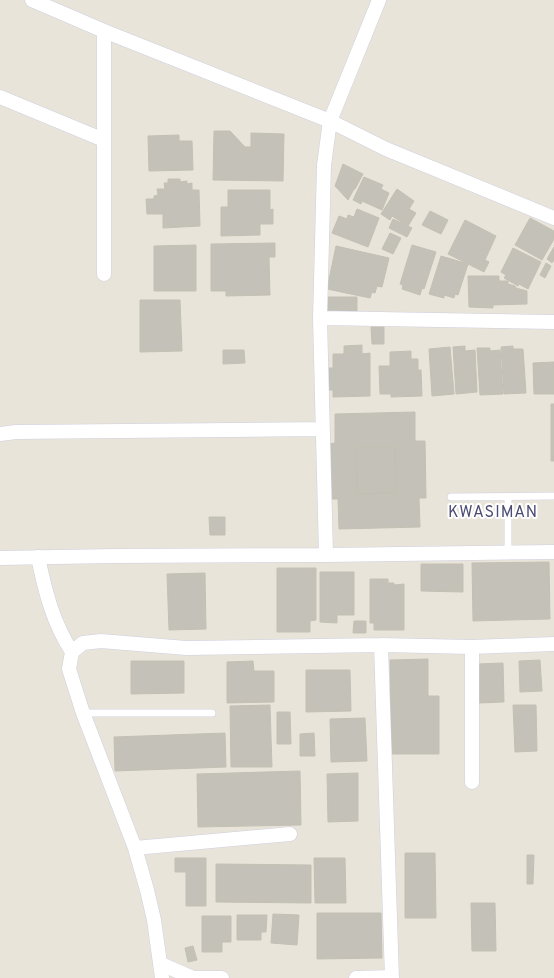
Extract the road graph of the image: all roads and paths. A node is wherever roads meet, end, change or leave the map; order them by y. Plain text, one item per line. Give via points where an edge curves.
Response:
1 (32, 0) edge
2 (379, 0) edge
3 (104, 32) junction
4 (0, 97) edge
5 (330, 120) junction
6 (104, 140) junction
7 (554, 218) edge
8 (104, 274) dead end
9 (320, 318) junction
10 (554, 322) edge
11 (322, 429) junction
12 (0, 434) edge
13 (554, 496) edge
14 (451, 497) dead end
15 (508, 497) junction
16 (554, 552) edge
17 (508, 553) junction
18 (326, 556) junction
19 (0, 558) edge
20 (38, 558) junction
21 (554, 644) edge
22 (381, 645) junction
23 (472, 647) junction
24 (72, 652) junction
25 (83, 713) junction
26 (212, 713) dead end
27 (472, 782) dead end
28 (290, 834) dead end
29 (135, 848) junction
30 (160, 964) junction
31 (162, 978) edge
32 (222, 978) edge
33 (356, 978) edge
34 (392, 978) edge

1 - 3 street
2 - 5 street
3 - 5 street
3 - 6 street
4 - 6 street
5 - 7 street via 386,148
5 - 9 street via 324,165
6 - 8 street
9 - 10 street
9 - 11 street
11 - 12 street
11 - 18 street
13 - 15 lane
14 - 15 lane
15 - 17 lane
16 - 17 street
17 - 18 street
18 - 20 street
19 - 20 street
20 - 24 street via 44,591 62,637
21 - 23 street
22 - 23 street
22 - 24 street via 186,648 101,641 83,643
22 - 34 street
23 - 27 street
24 - 25 street via 69,669
25 - 26 lane
25 - 29 street
28 - 29 street
29 - 30 street via 154,920
30 - 31 street
30 - 32 street via 193,978
33 - 34 street

